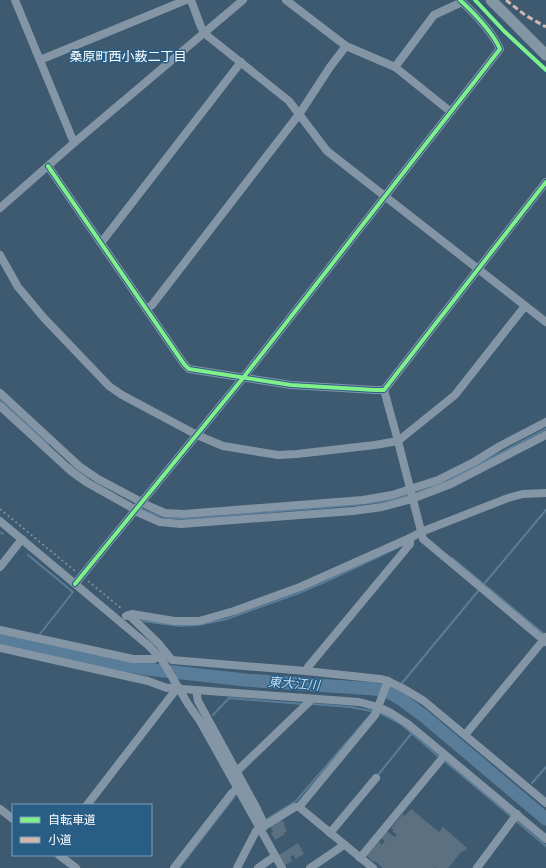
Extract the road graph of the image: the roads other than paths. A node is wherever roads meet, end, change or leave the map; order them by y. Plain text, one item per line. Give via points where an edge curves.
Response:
1 (16, 0) edge
2 (186, 0) edge
3 (190, 0) edge
4 (243, 0) edge
5 (286, 0) edge
6 (491, 0) edge
7 (461, 1) edge
8 (204, 33) junction
9 (346, 46) junction
10 (546, 55) edge
11 (40, 60) junction
12 (241, 62) junction
13 (395, 66) junction
14 (451, 112) junction
15 (300, 113) junction
16 (75, 142) junction
17 (48, 166) junction
18 (546, 182) edge
19 (385, 196) junction
20 (0, 208) edge
21 (100, 242) junction
22 (0, 255) edge
23 (478, 269) junction
24 (525, 306) junction
25 (146, 308) junction
26 (546, 322) edge
27 (243, 378) junction
28 (384, 390) junction
29 (0, 393) edge
30 (0, 406) edge
31 (546, 422) edge
32 (197, 435) junction
33 (546, 435) edge
34 (398, 441) junction
35 (546, 493) edge
36 (411, 495) junction
37 (138, 508) junction
38 (0, 521) edge
39 (421, 532) junction
40 (410, 538) junction
41 (22, 539) junction
42 (0, 567) edge
43 (75, 584) junction
44 (129, 615) junction
45 (119, 621) junction
46 (0, 630) edge
47 (545, 640) edge
48 (0, 648) edge
49 (160, 658) junction
50 (306, 671) junction
51 (387, 683) junction
52 (177, 685) junction
53 (196, 690) junction
54 (310, 699) junction
55 (379, 705) junction
56 (465, 735) junction
57 (445, 755) junction
58 (237, 771) junction
59 (376, 778) dead end
60 (238, 788) junction
61 (546, 803) edge
62 (88, 804) edge
63 (299, 807) junction
64 (0, 809) edge
65 (517, 814) junction
66 (12, 818) edge
67 (263, 827) junction
68 (330, 833) junction
69 (546, 839) edge
70 (344, 845) junction
71 (60, 856) edge
72 (275, 856) junction
73 (360, 858) junction
74 (76, 868) edge
75 (174, 868) edge
76 (237, 868) edge
77 (258, 868) edge
78 (282, 868) edge
79 (310, 868) edge
80 (373, 868) edge
81 (476, 868) edge

1 - 11 street
2 - 11 street
3 - 8 street
4 - 8 street
5 - 9 street
6 - 10 main road
7 - 13 street via 434,15
7 - 14 street via 480,21 500,49
8 - 12 street
8 - 16 street
9 - 13 street
9 - 15 street
11 - 16 street
12 - 15 street
12 - 21 street
13 - 14 street
14 - 19 street
15 - 19 street via 328,151
15 - 25 street via 152,304
16 - 17 street
17 - 20 street
17 - 21 street
18 - 23 street
19 - 23 street
19 - 27 street
21 - 25 street
22 - 32 street via 18,287 108,386
23 - 24 street
23 - 28 street
24 - 26 street
24 - 34 street via 455,395
25 - 27 street via 189,369
27 - 28 street via 291,385
27 - 32 street
28 - 34 street
29 - 37 street via 79,466
30 - 37 street via 72,472 86,482
31 - 36 street
32 - 34 street via 223,446 278,455
32 - 37 street
33 - 36 street via 451,484
34 - 36 street
35 - 39 street via 508,498
36 - 37 street via 382,507 353,511 180,524 160,522
36 - 39 street
37 - 43 street
38 - 41 street
39 - 40 street
39 - 47 street via 423,539
40 - 44 street via 300,587 200,621 174,621
40 - 50 street via 410,544
41 - 42 street
41 - 43 street
43 - 45 street
44 - 45 street
44 - 50 street via 160,644 172,660
45 - 49 street
46 - 49 street via 133,659
47 - 56 street
48 - 52 street via 148,681 167,688
49 - 52 street
50 - 51 street via 380,679
51 - 55 street
51 - 56 street via 424,700
52 - 53 street via 182,689
52 - 60 street
52 - 62 street
53 - 54 street
53 - 58 street via 198,701
54 - 55 street
54 - 58 street
55 - 57 street via 408,724
55 - 63 street via 375,715
56 - 61 street
57 - 65 street
57 - 73 street
58 - 67 street via 256,807
59 - 68 street
60 - 67 street
60 - 75 street
63 - 67 street
63 - 68 street
64 - 66 street
65 - 69 street
65 - 81 street
67 - 72 street
67 - 76 street via 256,831
68 - 70 street
70 - 73 street
70 - 79 street
71 - 74 street
72 - 77 street
72 - 78 street
73 - 80 street

